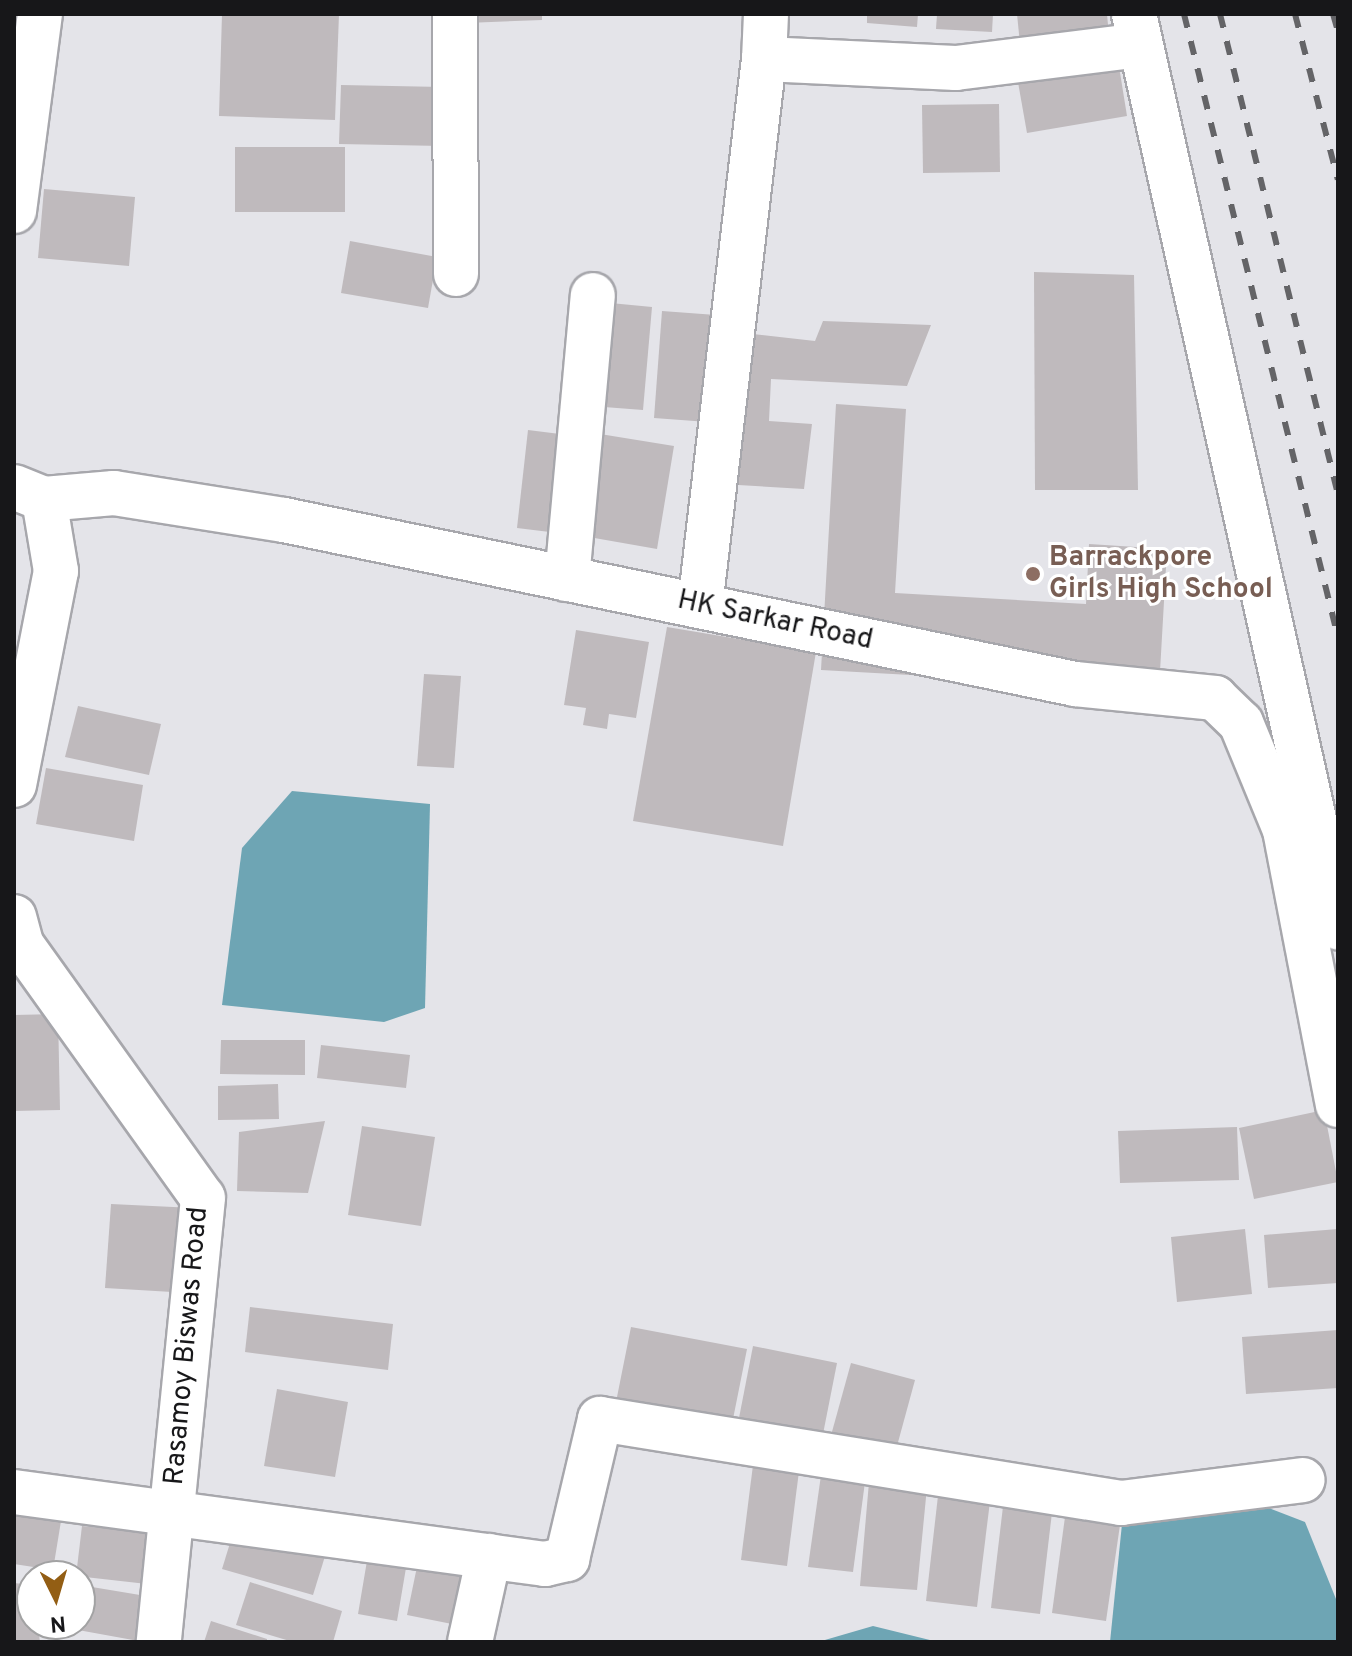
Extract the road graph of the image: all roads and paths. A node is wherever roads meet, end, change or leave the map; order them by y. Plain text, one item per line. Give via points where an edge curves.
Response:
1 (40, 14) edge
2 (455, 14) edge
3 (766, 14) edge
4 (1137, 30) edge
5 (764, 59) junction
6 (14, 211) edge
7 (456, 274) dead end
8 (593, 295) dead end
9 (29, 493) edge
10 (567, 579) junction
11 (700, 606) junction
12 (14, 785) edge
13 (14, 917) edge
14 (1338, 927) edge
15 (1338, 1105) edge
16 (1303, 1480) dead end
17 (14, 1492) edge
18 (171, 1514) junction
19 (489, 1556) junction
20 (159, 1642) edge
21 (470, 1642) edge

1 - 6 street
2 - 7 street
3 - 5 street
4 - 5 street via 956,68
4 - 14 street
5 - 11 street
8 - 10 street
9 - 10 street, HK Sarkar Road via 114,493
9 - 12 street via 56,571
10 - 11 street, HK Sarkar Road
11 - 15 street, HK Sarkar Road via 1075,684 1215,698 1241,723 1285,830
13 - 18 street, Rasamoy Biswas Road via 21,944 203,1198
16 - 19 street via 1121,1503 600,1419 567,1559
17 - 18 street
18 - 19 street
18 - 20 street, Rasamoy Biswas Road
19 - 21 street

